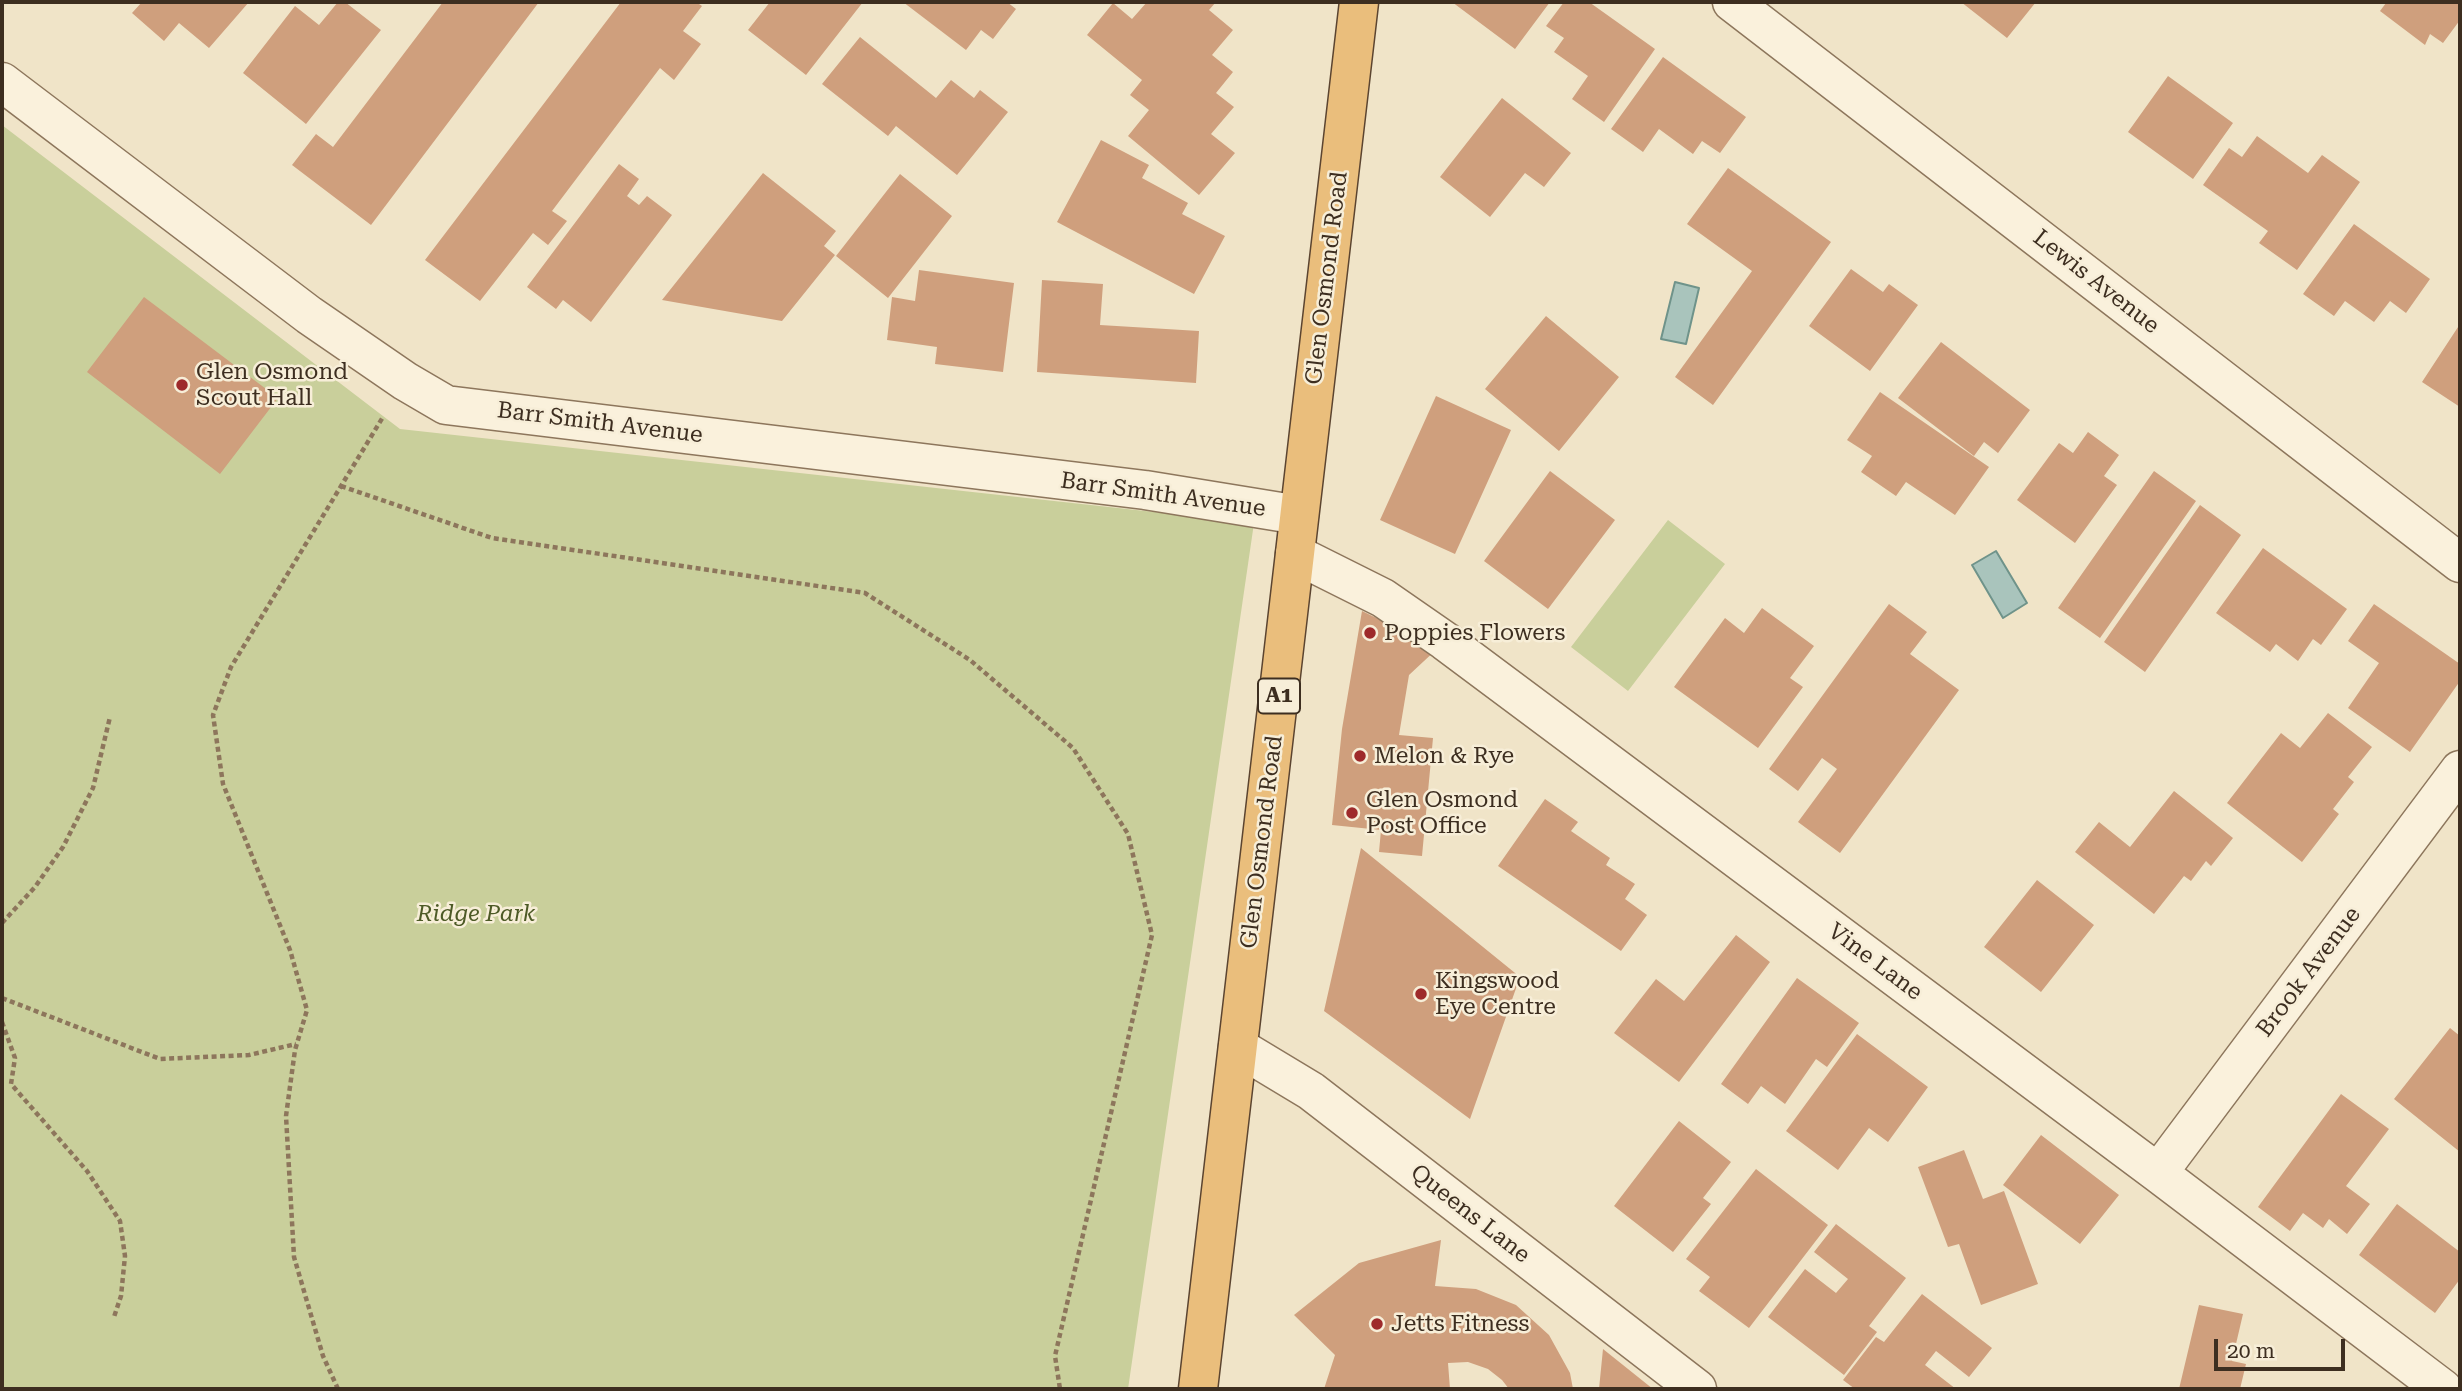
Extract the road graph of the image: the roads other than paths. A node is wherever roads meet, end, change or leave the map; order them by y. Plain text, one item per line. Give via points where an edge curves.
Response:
1 (1359, 2) edge
2 (1732, 2) edge
3 (2, 82) edge
4 (1299, 515) junction
5 (1295, 554) junction
6 (2460, 563) edge
7 (2460, 770) edge
8 (1238, 1047) junction
9 (2158, 1173) junction
10 (1198, 1389) edge
11 (1697, 1389) edge
12 (2442, 1389) edge

1 - 4 highway, Glen Osmond Road / A1
2 - 6 street, Lewis Avenue
3 - 4 street, Barr Smith Avenue via 309,315 446,405 1145,490
4 - 5 highway, Glen Osmond Road / A1
5 - 8 highway, Glen Osmond Road / A1
5 - 9 street, Vine Lane via 1383,598 1445,641
7 - 9 street, Brook Avenue
8 - 10 highway, Glen Osmond Road / A1
8 - 11 street, Queens Lane via 1311,1091
9 - 12 street, Vine Lane

